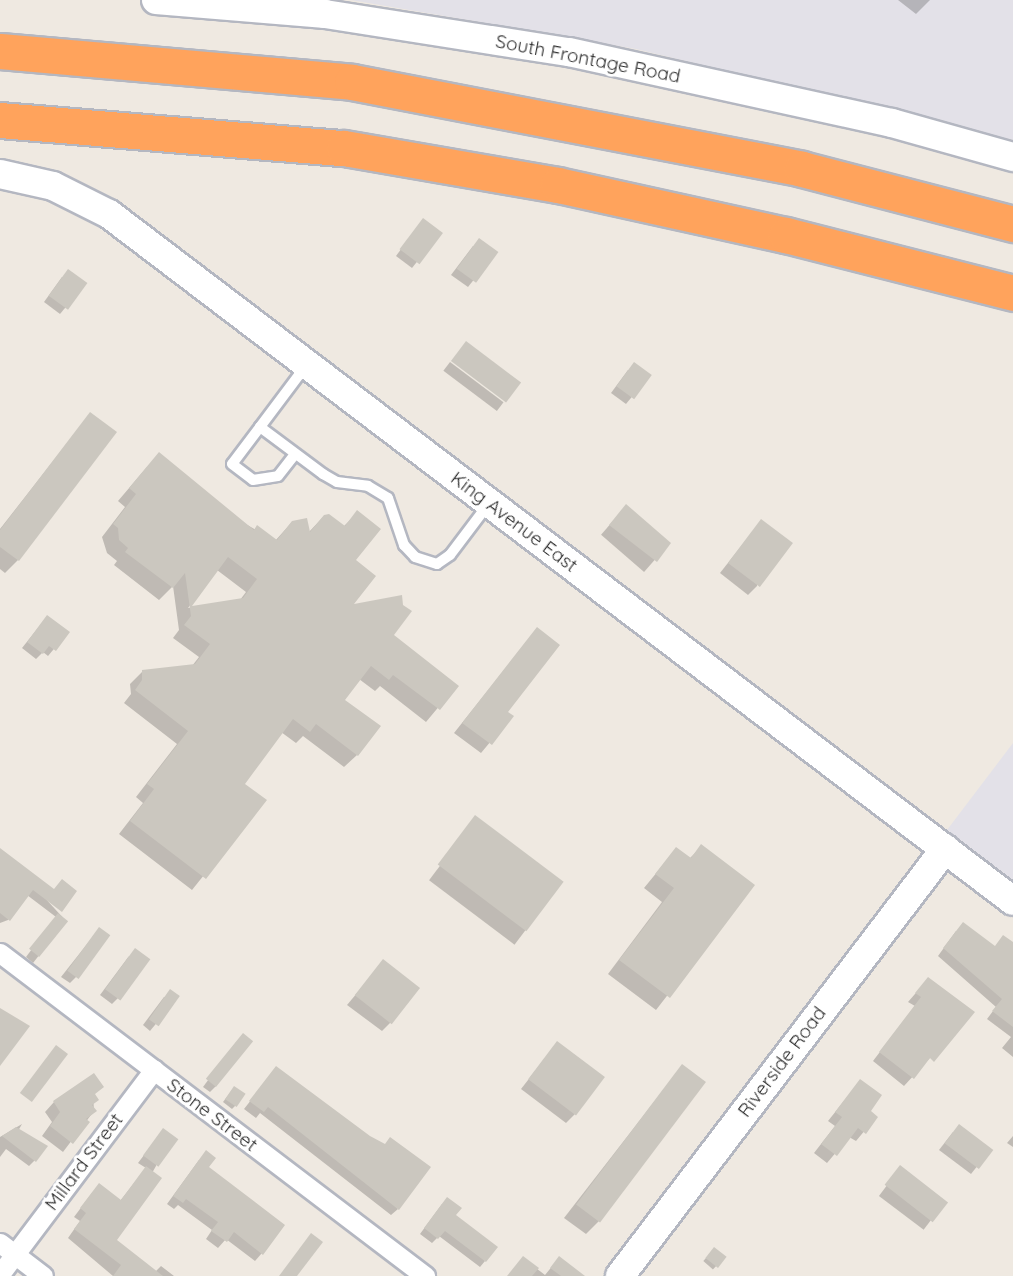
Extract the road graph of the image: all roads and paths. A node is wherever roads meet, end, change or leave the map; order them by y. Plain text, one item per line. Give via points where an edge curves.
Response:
1 (156, 0) edge
2 (0, 51) edge
3 (0, 120) edge
4 (1013, 157) edge
5 (0, 174) edge
6 (1013, 224) edge
7 (1013, 293) edge
8 (307, 364) junction
9 (261, 427) junction
10 (295, 454) junction
11 (489, 503) junction
12 (945, 849) junction
13 (1013, 901) edge
14 (0, 953) edge
15 (154, 1070) junction
16 (7, 1248) edge
17 (0, 1274) edge
18 (43, 1276) edge
19 (425, 1276) edge
20 (620, 1276) edge

1 - 4 main road, South Frontage Road via 325,14 569,52 892,123
2 - 6 highway via 352,82 802,169
3 - 7 highway via 344,148 558,185 786,235
5 - 8 main road, King Avenue East via 53,186 109,214
8 - 9 lane
8 - 11 main road, King Avenue East
9 - 10 lane
9 - 10 lane via 232,464 253,480 278,476
10 - 11 lane via 337,482 368,486 388,498 404,545 425,563 437,564 450,555
11 - 12 main road, King Avenue East
12 - 13 main road, King Avenue East
12 - 20 main road, Riverside Road
14 - 15 street, Stone Street
15 - 16 street, Millard Street
15 - 19 street, Stone Street
16 - 17 street, Millard Street
16 - 18 street

